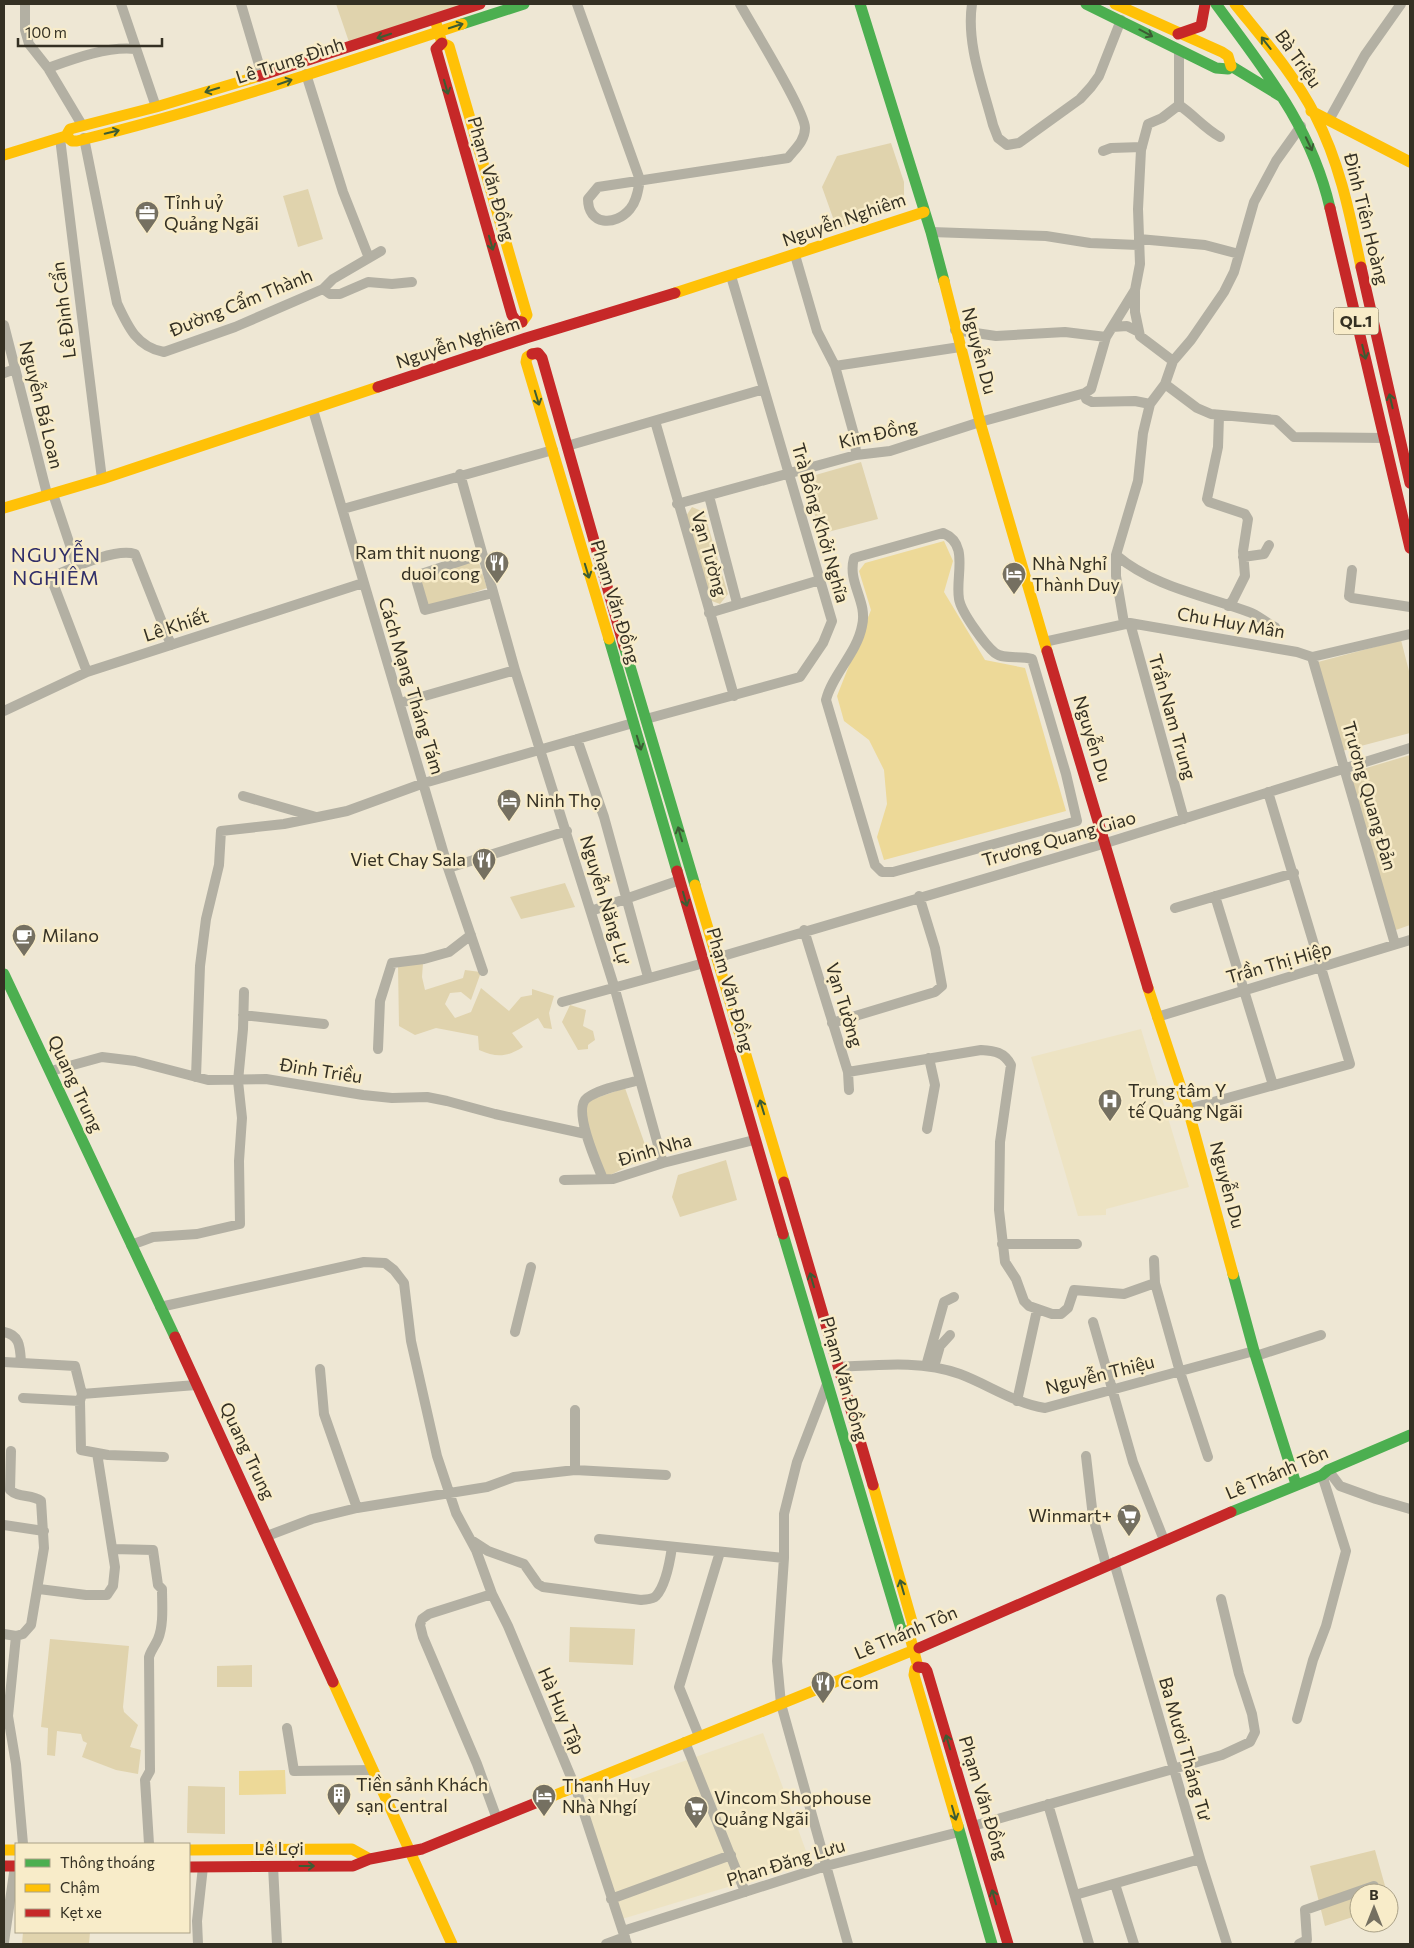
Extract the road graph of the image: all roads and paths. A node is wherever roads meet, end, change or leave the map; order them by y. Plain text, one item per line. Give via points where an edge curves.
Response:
1 (25, 4) edge
2 (120, 4) edge
3 (241, 4) edge
4 (480, 4) edge
5 (524, 4) edge
6 (577, 4) edge
7 (740, 4) edge
8 (860, 4) edge
9 (972, 4) edge
10 (1086, 4) edge
11 (1115, 4) edge
12 (1206, 4) edge
13 (1216, 4) edge
14 (1235, 4) edge
15 (1401, 4) edge
16 (435, 19) junction
17 (1121, 20) junction
18 (1178, 34) junction
19 (440, 37) junction
20 (135, 50) junction
21 (1179, 50) junction
22 (1231, 66) junction
23 (48, 68) junction
24 (306, 74) junction
25 (262, 75) junction
26 (268, 88) junction
27 (1288, 101) junction
28 (1179, 105) junction
29 (156, 107) junction
30 (142, 110) junction
31 (1313, 112) junction
32 (1329, 120) junction
33 (82, 124) junction
34 (147, 124) junction
35 (1301, 126) junction
36 (63, 137) junction
37 (1220, 137) dead end
38 (84, 138) junction
39 (1142, 147) junction
40 (1103, 150) dead end
41 (4, 155) edge
42 (1410, 162) edge
43 (640, 180) junction
44 (924, 212) junction
45 (931, 232) junction
46 (1139, 242) junction
47 (381, 251) dead end
48 (1239, 254) junction
49 (795, 255) junction
50 (369, 258) junction
51 (731, 276) junction
52 (412, 282) dead end
53 (323, 289) junction
54 (1135, 290) junction
55 (4, 325) edge
56 (1112, 327) junction
57 (955, 330) junction
58 (1139, 332) junction
59 (1106, 337) junction
60 (526, 338) junction
61 (960, 347) junction
62 (532, 354) junction
63 (1173, 360) junction
64 (835, 366) junction
65 (15, 369) junction
66 (4, 373) edge
67 (1165, 384) junction
68 (764, 389) junction
69 (1085, 392) junction
70 (1150, 404) junction
71 (312, 410) junction
72 (1219, 416) junction
73 (655, 421) junction
74 (980, 422) junction
75 (1404, 431) edge
76 (1385, 438) junction
77 (567, 446) junction
78 (553, 450) junction
79 (856, 455) junction
80 (789, 473) junction
81 (460, 474) junction
82 (102, 479) junction
83 (1410, 483) edge
84 (50, 494) junction
85 (708, 496) junction
86 (677, 504) junction
87 (4, 508) edge
88 (343, 509) junction
89 (592, 540) junction
90 (580, 545) junction
91 (1269, 545) dead end
92 (1410, 548) edge
93 (482, 554) junction
94 (1116, 554) junction
95 (856, 556) joint
96 (1243, 557) junction
97 (77, 566) junction
98 (1352, 570) dead end
99 (820, 580) junction
100 (363, 583) junction
101 (493, 593) junction
102 (737, 603) junction
103 (1228, 606) junction
104 (1410, 610) edge
105 (709, 612) junction
106 (1127, 623) junction
107 (1275, 627) dead end
108 (1410, 634) edge
109 (1044, 642) junction
110 (171, 645) junction
111 (1312, 657) junction
112 (515, 670) junction
113 (87, 672) junction
114 (734, 696) junction
115 (400, 703) junction
116 (4, 712) edge
117 (646, 719) junction
118 (633, 723) junction
119 (577, 739) junction
120 (1410, 748) edge
121 (540, 749) junction
122 (1344, 768) junction
123 (424, 784) junction
124 (1268, 792) junction
125 (243, 796) dead end
126 (318, 818) junction
127 (1184, 818) junction
128 (567, 831) junction
129 (1106, 843) junction
130 (448, 868) junction
131 (1294, 873) junction
132 (680, 880) junction
133 (919, 896) junction
134 (1215, 896) junction
135 (625, 899) junction
136 (1175, 908) dead end
137 (591, 911) junction
138 (804, 930) junction
139 (471, 935) junction
140 (1410, 940) edge
141 (1395, 944) junction
142 (716, 958) junction
143 (704, 962) junction
144 (1321, 969) junction
145 (483, 971) dead end
146 (4, 974) edge
147 (648, 977) junction
148 (614, 986) junction
149 (1244, 989) junction
150 (244, 992) dead end
151 (562, 1002) dead end
152 (243, 1015) junction
153 (1157, 1017) junction
154 (832, 1023) junction
155 (324, 1024) dead end
156 (378, 1049) dead end
157 (929, 1058) junction
158 (51, 1071) junction
159 (848, 1072) junction
160 (196, 1077) junction
161 (639, 1080) junction
162 (238, 1081) junction
163 (1273, 1085) junction
164 (849, 1090) dead end
165 (1188, 1108) junction
166 (927, 1129) dead end
167 (769, 1133) junction
168 (586, 1134) junction
169 (754, 1140) junction
170 (663, 1163) junction
171 (603, 1178) junction
172 (564, 1180) dead end
173 (1002, 1244) junction
174 (1078, 1244) dead end
175 (131, 1245) junction
176 (1154, 1260) dead end
177 (531, 1266) dead end
178 (1155, 1283) junction
179 (954, 1297) dead end
180 (160, 1306) junction
181 (821, 1309) junction
182 (1037, 1310) junction
183 (806, 1313) junction
184 (1093, 1322) dead end
185 (4, 1332) edge
186 (515, 1332) dead end
187 (950, 1335) dead end
188 (1321, 1335) dead end
189 (1255, 1353) junction
190 (4, 1362) edge
191 (21, 1362) junction
192 (930, 1366) junction
193 (839, 1367) junction
194 (320, 1369) dead end
195 (1180, 1372) junction
196 (827, 1384) junction
197 (196, 1385) junction
198 (1113, 1389) junction
199 (23, 1398) dead end
200 (81, 1398) junction
201 (1017, 1401) junction
202 (575, 1410) dead end
203 (1410, 1436) edge
204 (11, 1452) dead end
205 (97, 1453) junction
206 (1086, 1456) dead end
207 (164, 1457) dead end
208 (1208, 1457) dead end
209 (575, 1470) junction
210 (1325, 1473) junction
211 (666, 1475) dead end
212 (872, 1483) junction
213 (1296, 1484) junction
214 (858, 1487) junction
215 (450, 1491) junction
216 (356, 1508) junction
217 (1410, 1508) edge
218 (4, 1526) edge
219 (44, 1530) junction
220 (267, 1536) junction
221 (599, 1539) dead end
222 (470, 1540) junction
223 (1164, 1540) junction
224 (672, 1547) junction
225 (113, 1549) junction
226 (720, 1552) junction
227 (784, 1558) junction
228 (1110, 1563) junction
229 (38, 1589) junction
230 (492, 1594) junction
231 (1221, 1599) dead end
232 (909, 1633) junction
233 (4, 1634) edge
234 (16, 1636) junction
235 (914, 1649) junction
236 (918, 1667) junction
237 (781, 1704) junction
238 (1297, 1719) dead end
239 (287, 1728) dead end
240 (699, 1736) junction
241 (685, 1742) junction
242 (1173, 1768) junction
243 (373, 1770) junction
244 (576, 1788) junction
245 (1048, 1804) junction
246 (497, 1819) junction
247 (973, 1826) junction
248 (960, 1832) junction
249 (23, 1843) edge
250 (149, 1843) edge
251 (190, 1850) edge
252 (233, 1850) junction
253 (410, 1853) junction
254 (730, 1855) junction
255 (368, 1858) junction
256 (1200, 1859) junction
257 (12, 1866) edge
258 (273, 1866) junction
259 (826, 1866) junction
260 (190, 1867) edge
261 (203, 1867) junction
262 (233, 1867) junction
263 (1115, 1884) junction
264 (745, 1892) junction
265 (1074, 1895) junction
266 (1349, 1895) edge
267 (611, 1898) junction
268 (625, 1938) edge
269 (4, 1942) edge
270 (1304, 1943) edge
271 (198, 1944) edge
272 (277, 1944) edge
273 (449, 1944) edge
274 (606, 1944) edge
275 (848, 1944) edge
276 (992, 1944) edge
277 (1008, 1944) edge
278 (1089, 1944) edge
279 (1134, 1944) edge
280 (1227, 1944) edge

1 - 23 street via 27,38
2 - 20 street
3 - 25 street
4 - 16 main road, Lê Trung Đình
19 -> 5 main road, Lê Trung Đình
6 - 43 street
7 - 43 street via 795,102 805,127 802,142 788,158
8 - 44 main road, Nguyễn Du
9 - 17 street via 969,21 971,39 995,132 1007,145 1019,143 1080,99 1100,76
10 - 17 main road
11 - 18 main road
12 - 18 main road via 1201,26
13 - 27 main road, Bà Triệu / QL.1
31 -> 14 main road, Bà Triệu / QL.1 via 1284,65
15 - 32 street via 1365,55
16 - 19 main road
16 -> 25 main road, Lê Trung Đình
17 -> 21 main road
18 - 22 main road via 1222,52 1228,56
19 - 24 main road, Lê Trung Đình
19 - 60 main road, Phạm Văn Đồng via 448,46 527,315 522,322
20 - 23 street via 126,48 80,56
20 - 29 street
21 - 22 main road via 1216,68 1228,69
21 - 28 street
22 - 27 main road
23 - 33 street
26 -> 24 main road, Lê Trung Đình
24 - 50 street via 343,192
25 - 26 main road
25 -> 29 main road, Lê Trung Đình
26 - 34 main road, Lê Trung Đình
27 - 31 main road
27 - 35 main road, Đinh Tiên Hoàng / QL.1
28 - 37 street
28 - 39 street via 1148,124
29 - 30 main road, Lê Trung Đình
30 - 33 main road, Lê Trung Đình
30 - 34 main road
31 - 32 main road
75 -> 31 main road, Đinh Tiên Hoàng / QL.1 via 1369,306 1345,190
32 - 42 main road
33 - 36 main road, Lê Trung Đình via 70,129
38 -> 34 main road, Lê Trung Đình
35 - 48 street via 1276,161 1254,202
35 -> 76 main road, Đinh Tiên Hoàng / QL.1 via 1326,189
36 - 38 main road, Lê Trung Đình via 72,141
36 - 41 main road, Lê Trung Đình
36 - 82 street, Lê Đình Cẩn
38 - 53 street, Đường Cẩm Thành via 117,303 127,325 152,350 164,352 235,327
39 - 40 street
39 - 46 street
43 - 43 street via 598,187 588,199 590,212 603,220 625,214 635,202
44 - 45 main road, Nguyễn Du
44 - 49 main road, Nguyễn Nghiêm
45 - 46 street
45 - 57 main road, Nguyễn Du
46 - 48 street via 1205,245
46 - 54 street via 1140,264
47 - 50 street, Đường Cẩm Thành
48 - 63 street via 1224,292
49 - 51 main road, Nguyễn Nghiêm
49 - 64 street via 817,331
50 - 53 street, Đường Cẩm Thành via 333,279
51 - 60 main road, Nguyễn Nghiêm
51 - 68 street, Trà Bồng Khởi Nghĩa
52 - 53 street via 368,282 340,294 330,294
54 - 56 street
54 - 58 street
55 - 65 street, Nguyễn Bá Loan
56 - 58 street via 1128,326
56 - 59 street
57 - 59 street via 996,336 1065,332
57 - 61 main road, Nguyễn Du
58 - 63 street
59 - 69 street via 1091,388
60 - 62 main road, Phạm Văn Đồng
60 - 71 main road, Nguyễn Nghiêm
61 - 64 street
61 - 74 main road, Nguyễn Du
62 - 77 main road, Phạm Văn Đồng via 538,353 542,358
62 -> 78 main road, Phạm Văn Đồng via 527,356 526,362
63 - 67 street
64 - 79 street via 855,438
65 - 66 street
65 - 84 street, Nguyễn Bá Loan
67 - 70 street
67 - 72 street via 1197,408
68 - 73 street
68 - 80 street, Trà Bồng Khởi Nghĩa
69 - 70 street via 1086,399 1092,402
69 - 74 street, Kim Đồng
70 - 94 street, Trần Nam Trung via 1138,480
71 - 82 main road, Nguyễn Nghiêm
71 - 88 street, Cách Mạng Tháng Tám
72 - 76 street via 1276,420 1294,437
72 - 96 street via 1218,447 1207,499 1247,517
73 - 77 street
73 - 86 street, Vạn Tường
74 - 79 street, Kim Đồng via 890,451
74 - 109 main road, Nguyễn Du
75 - 83 main road, Đinh Tiên Hoàng / QL.1
76 - 92 main road, Đinh Tiên Hoàng / QL.1
77 - 78 main road
77 - 89 main road, Phạm Văn Đồng
78 - 81 street
78 - 90 main road, Phạm Văn Đồng
79 - 80 street, Kim Đồng
80 - 85 street, Kim Đồng
80 - 99 street, Trà Bồng Khởi Nghĩa
81 - 88 street
81 - 93 street, Nguyễn Năng Lự
82 - 84 main road, Nguyễn Nghiêm
84 - 87 main road, Nguyễn Nghiêm
84 - 97 street, Nguyễn Bá Loan
85 - 86 street, Kim Đồng
85 - 102 street
86 - 105 street, Vạn Tường
88 - 100 street, Cách Mạng Tháng Tám
89 - 90 main road
89 - 117 main road, Phạm Văn Đồng
90 -> 118 main road, Phạm Văn Đồng
91 - 96 street via 1264,554
93 - 101 street, Nguyễn Năng Lự
93 - 101 street via 415,576 425,610
94 - 103 street via 1135,570
94 - 106 street, Trần Nam Trung via 1116,576
95 - 95 street via 928,535 943,532 951,536 959,553 959,601 966,616 994,653 1032,659 1077,821 893,872 882,872 875,865 826,700 862,626 863,610 851,570
96 - 103 street via 1245,576
97 - 110 street via 122,553 135,554
97 - 113 street via 56,575 53,583
98 - 104 street via 1349,596
99 - 102 street
99 - 114 street, Trà Bồng Khởi Nghĩa via 832,621 823,643 800,677
100 - 110 street, Lê Khiết
100 - 115 street, Cách Mạng Tháng Tám
101 - 112 street, Nguyễn Năng Lự
102 - 105 street
103 - 107 street via 1250,612
105 - 114 street, Vạn Tường
106 - 109 street, Chu Huy Mân
106 - 111 street, Chu Huy Mân
106 - 127 street, Trần Nam Trung
108 - 111 street, Chu Huy Mân
109 - 129 main road, Nguyễn Du
110 - 113 street, Lê Khiết
111 - 122 street, Trương Quang Đản
112 - 115 street
112 - 121 street, Nguyễn Năng Lự
113 - 116 street, Lê Khiết
114 - 117 street, Trà Bồng Khởi Nghĩa
115 - 123 street, Cách Mạng Tháng Tám
117 - 118 main road
142 -> 117 main road, Phạm Văn Đồng
118 - 119 street
118 -> 132 main road, Phạm Văn Đồng
119 - 121 street
119 - 135 street via 604,817
120 - 122 street, Trương Quang Giao
121 - 123 street
121 - 128 street, Nguyễn Năng Lự
122 - 124 street, Trương Quang Giao
122 - 141 street, Trương Quang Đản
123 - 126 street
123 - 130 street, Cách Mạng Tháng Tám
124 - 127 street, Trương Quang Giao
124 - 131 street
125 - 126 street
126 - 160 street via 220,833 219,865 206,918 200,966
127 - 129 street, Trương Quang Giao
128 - 130 street
128 - 137 street, Nguyễn Năng Lự
129 - 133 street, Trương Quang Giao
129 - 153 main road, Nguyễn Du
130 - 139 street, Cách Mạng Tháng Tám
131 - 134 street
131 - 144 street
132 - 135 street
132 -> 143 main road, Phạm Văn Đồng
133 - 138 street, Trương Quang Giao
133 - 154 street via 935,948 942,986 928,994
134 - 136 street
134 - 149 street
135 - 137 street
135 - 147 street
137 - 148 street, Nguyễn Năng Lự
138 - 142 street, Trương Quang Giao
138 - 154 street, Vạn Tường
139 - 145 street, Cách Mạng Tháng Tám
139 - 156 street via 449,952 392,963 380,1001
140 - 141 street, Trần Thị Hiệp
141 - 144 street, Trần Thị Hiệp
142 - 143 main road
167 -> 142 main road, Phạm Văn Đồng
143 - 147 street
143 - 169 main road, Phạm Văn Đồng
144 - 149 street, Trần Thị Hiệp
144 - 163 street via 1350,1064
146 - 158 main road, Quang Trung
147 - 148 street
148 - 151 street
148 - 161 street, Nguyễn Năng Lự
149 - 153 street, Trần Thị Hiệp
149 - 163 street
150 - 152 street
152 - 155 street
152 - 162 street
153 - 165 main road, Nguyễn Du
154 - 159 street, Vạn Tường
157 - 159 street
157 - 166 street via 935,1085
157 - 173 street via 981,1050 1005,1055 1011,1064 1000,1142
158 - 160 street, Đinh Triều via 102,1057 135,1060
158 - 175 main road, Quang Trung
159 - 164 street, Vạn Tường
160 - 162 street, Đinh Triều
161 - 168 street via 586,1099 582,1106
161 - 170 street, Nguyễn Năng Lự
162 - 168 street, Đinh Triều via 266,1079 362,1095 426,1097
162 - 175 street via 242,1118 240,1224 198,1234 154,1237
163 - 165 street
165 - 189 main road, Nguyễn Du
167 - 169 main road
181 -> 167 main road, Phạm Văn Đồng
168 - 171 street
169 - 170 street, Đinh Nha
169 - 183 main road, Phạm Văn Đồng
170 - 171 street, Đinh Nha via 612,1179
171 - 172 street, Đinh Nha
173 - 174 street
173 - 182 street via 1005,1262 1024,1301
175 - 180 main road, Quang Trung
176 - 178 street
177 - 186 street
178 - 182 street via 1124,1294 1074,1290 1065,1313
178 - 195 street
179 - 192 street via 944,1302
180 - 197 main road, Quang Trung
180 - 215 street, Hà Huy Tập via 364,1262 391,1266 404,1283 411,1341 430,1434
181 - 183 main road
181 - 193 main road, Phạm Văn Đồng
182 - 201 street
183 - 196 main road, Phạm Văn Đồng
184 - 198 street
185 - 191 street via 18,1340
187 - 192 street
188 - 189 street, Nguyễn Thiệu
189 - 195 street, Nguyễn Thiệu
189 - 213 main road, Nguyễn Du
190 - 191 street
191 - 200 street via 75,1366
192 - 193 street, Nguyễn Thiệu
192 - 201 street, Nguyễn Thiệu via 961,1374
193 - 212 main road, Phạm Văn Đồng
194 - 216 street via 324,1414
195 - 198 street, Nguyễn Thiệu
195 - 208 street
196 - 214 main road, Phạm Văn Đồng
196 - 227 street via 789,1491 783,1521
197 - 200 street
197 - 220 main road, Quang Trung
198 - 201 street, Nguyễn Thiệu via 1045,1408
198 - 223 street via 1133,1462
199 - 200 street
200 - 205 street via 81,1450
202 - 209 street
203 - 210 main road, Lê Thánh Tôn
204 - 219 street via 10,1490 41,1501
205 - 207 street
205 - 225 street
206 - 228 street, Ba Mươi Tháng Tư via 1093,1516
209 - 211 street
209 - 215 street via 514,1476 487,1487
210 - 213 main road, Lê Thánh Tôn
210 - 217 street via 1340,1486
210 - 238 street via 1346,1551
212 - 214 main road
232 -> 212 main road, Phạm Văn Đồng via 913,1625
213 - 223 main road, Lê Thánh Tôn
214 - 232 main road, Phạm Văn Đồng via 901,1629
215 - 216 street
215 - 222 street, Hà Huy Tập via 456,1513
216 - 220 street via 312,1519
218 - 219 street
219 - 229 street
220 - 243 main road, Quang Trung
221 - 224 street
222 - 224 street via 488,1551 524,1564 543,1587 642,1600 658,1595
222 - 230 street, Hà Huy Tập
223 - 228 main road, Lê Thánh Tôn
224 - 226 street
225 - 229 street via 113,1586 106,1595
225 - 250 street via 152,1550 158,1585 162,1589 158,1639 148,1657 150,1771 145,1780
226 - 227 street
226 - 240 street via 680,1687
227 - 237 street via 777,1661
228 - 235 main road, Lê Thánh Tôn
228 - 242 street, Ba Mươi Tháng Tư
229 - 234 street via 31,1625 23,1634
230 - 244 street, Hà Huy Tập
230 - 246 street via 429,1614 422,1618 420,1625
231 - 242 street via 1238,1674 1252,1714 1254,1736 1247,1745 1238,1749
232 - 235 main road, Phạm Văn Đồng
233 - 234 street
234 - 249 street via 8,1716
235 - 236 main road, Phạm Văn Đồng
235 - 237 main road, Lê Thánh Tôn
247 -> 236 main road, Phạm Văn Đồng via 927,1672 925,1668
236 -> 248 main road, Phạm Văn Đồng via 914,1675
237 - 240 main road, Lê Thánh Tôn
237 - 259 street
239 - 243 street via 294,1771
240 - 241 main road, Lê Thánh Tôn
241 - 244 main road, Lê Thánh Tôn
241 - 254 street
242 - 245 street
242 - 256 street, Ba Mươi Tháng Tư
243 - 253 main road, Quang Trung
244 - 246 main road, Lê Thánh Tôn
244 - 267 street, Hà Huy Tập
245 - 247 street
245 - 265 street
246 - 253 main road, Lê Thánh Tôn
247 - 248 main road
277 -> 247 main road, Phạm Văn Đồng
248 - 259 street, Phan Đăng Lưu
248 - 276 main road, Phạm Văn Đồng
251 - 252 main road, Lê Lợi
252 - 255 main road, Lê Lợi via 352,1849
252 - 262 main road
253 - 255 main road, Lê Lợi
253 - 273 main road, Quang Trung
254 - 264 street
254 - 267 street
258 -> 255 main road, Lê Lợi via 353,1866
256 - 263 street
256 - 280 street, Ba Mươi Tháng Tư
257 - 269 street
258 - 262 main road, Lê Lợi
258 - 272 street
259 - 264 street, Phan Đăng Lưu
259 - 275 street
260 - 261 main road, Lê Lợi
261 - 262 main road, Lê Lợi
261 - 271 street
263 - 265 street
263 - 279 street
264 - 268 street, Phan Đăng Lưu
265 - 278 street
266 - 270 street via 1306,1910
267 - 268 street, Hà Huy Tập
268 - 274 street, Phan Đăng Lưu

